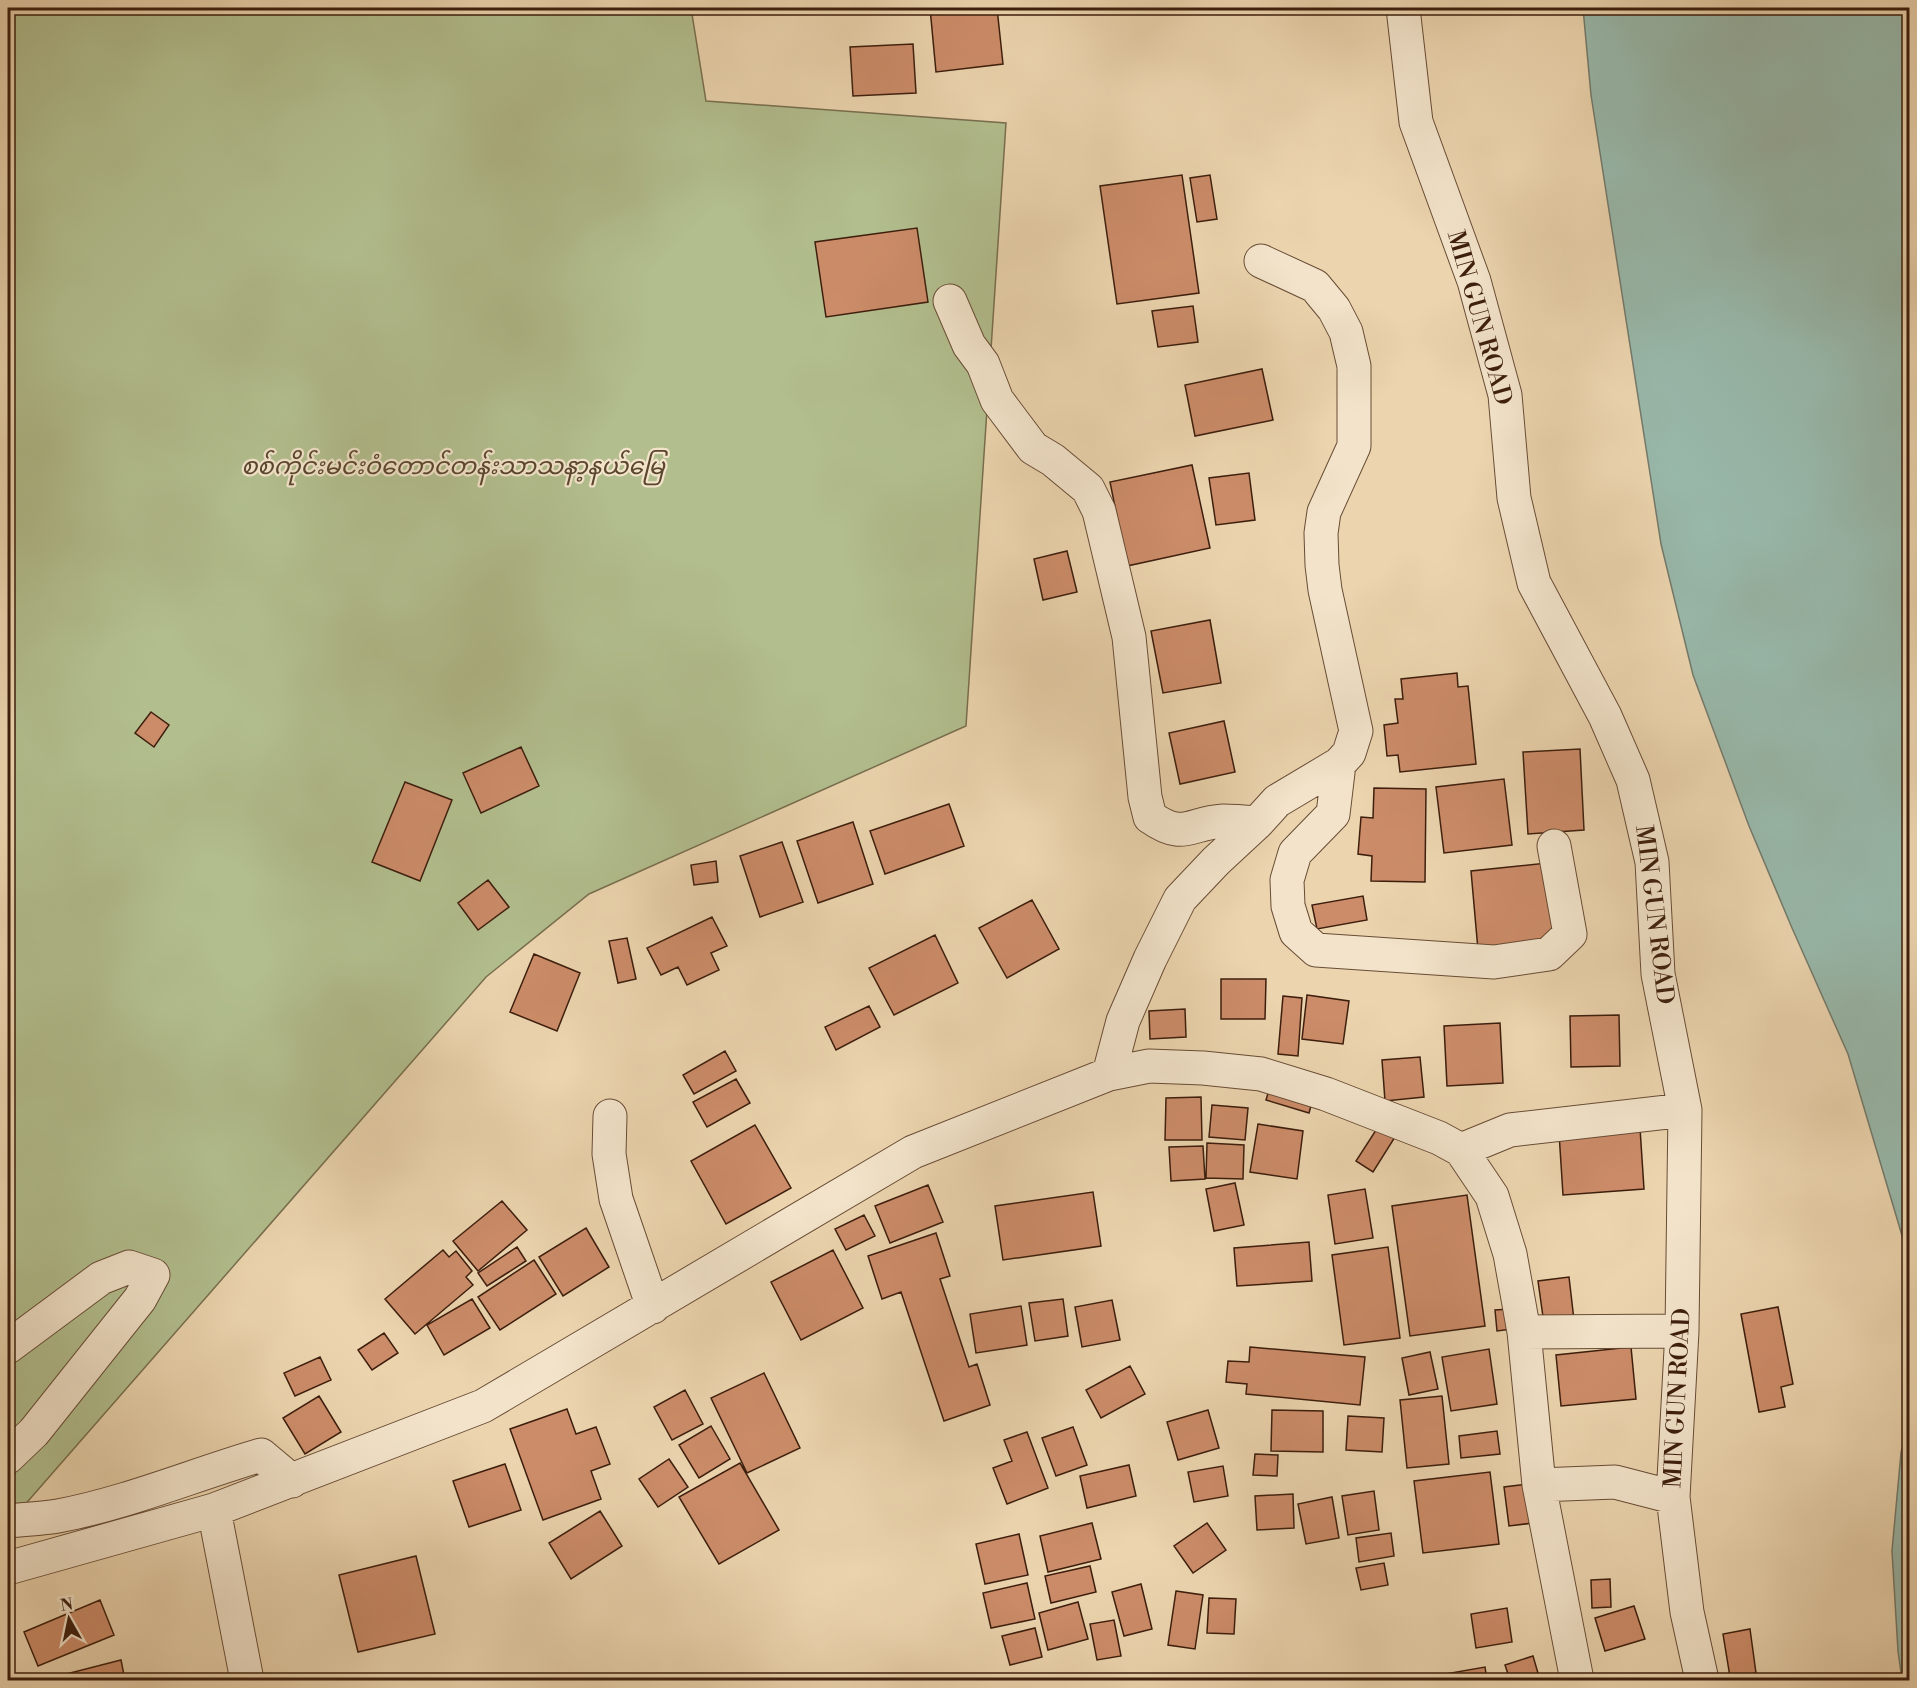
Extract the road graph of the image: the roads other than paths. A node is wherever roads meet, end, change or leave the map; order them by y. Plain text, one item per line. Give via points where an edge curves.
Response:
1 (1403, 8) edge
2 (1262, 261) dead end
3 (950, 302) dead end
4 (1339, 764) junction
5 (1257, 823) junction
6 (1554, 846) dead end
7 (1109, 1074) junction
8 (1685, 1110) junction
9 (610, 1116) dead end
10 (1461, 1150) junction
11 (653, 1307) junction
12 (1682, 1330) junction
13 (1524, 1332) junction
14 (8, 1347) edge
15 (8, 1456) edge
16 (292, 1481) junction
17 (1539, 1485) junction
18 (1673, 1497) junction
19 (214, 1510) junction
20 (8, 1521) edge
21 (8, 1568) edge
22 (247, 1680) edge
23 (1577, 1680) edge
24 (1702, 1680) edge

1 - 8 street, MIN GUN ROAD via 1416,122 1474,281 1505,395 1514,498 1534,583 1605,716 1633,780 1652,862 1658,974
2 - 4 street via 1315,286 1346,332 1354,366 1354,446 1324,512 1321,533 1325,590 1356,731 1349,753
3 - 5 street via 997,400 1033,448 1088,489 1099,511 1129,637 1150,817 1164,827 1181,830 1221,821
4 - 5 street via 1277,801
4 - 6 street via 1333,814 1295,853 1287,880 1288,906 1296,932 1316,950 1494,962 1549,954 1570,934
5 - 7 street via 1180,899 1123,1021
7 - 10 street via 1149,1066 1261,1074 1326,1094
7 - 11 street via 914,1152
8 - 10 street via 1510,1130
8 - 12 street, MIN GUN ROAD
9 - 11 street via 609,1154 616,1199
10 - 13 street via 1492,1196 1510,1254
11 - 16 street via 483,1406
12 - 13 street
12 - 18 street, MIN GUN ROAD
13 - 17 street
14 - 15 street via 101,1278 129,1267 153,1275 140,1299 34,1432
16 - 19 street
16 - 20 street via 261,1455 129,1498 57,1516
17 - 18 street via 1615,1482
17 - 23 street
18 - 24 street, MIN GUN ROAD via 1687,1612
19 - 21 street
19 - 22 street

